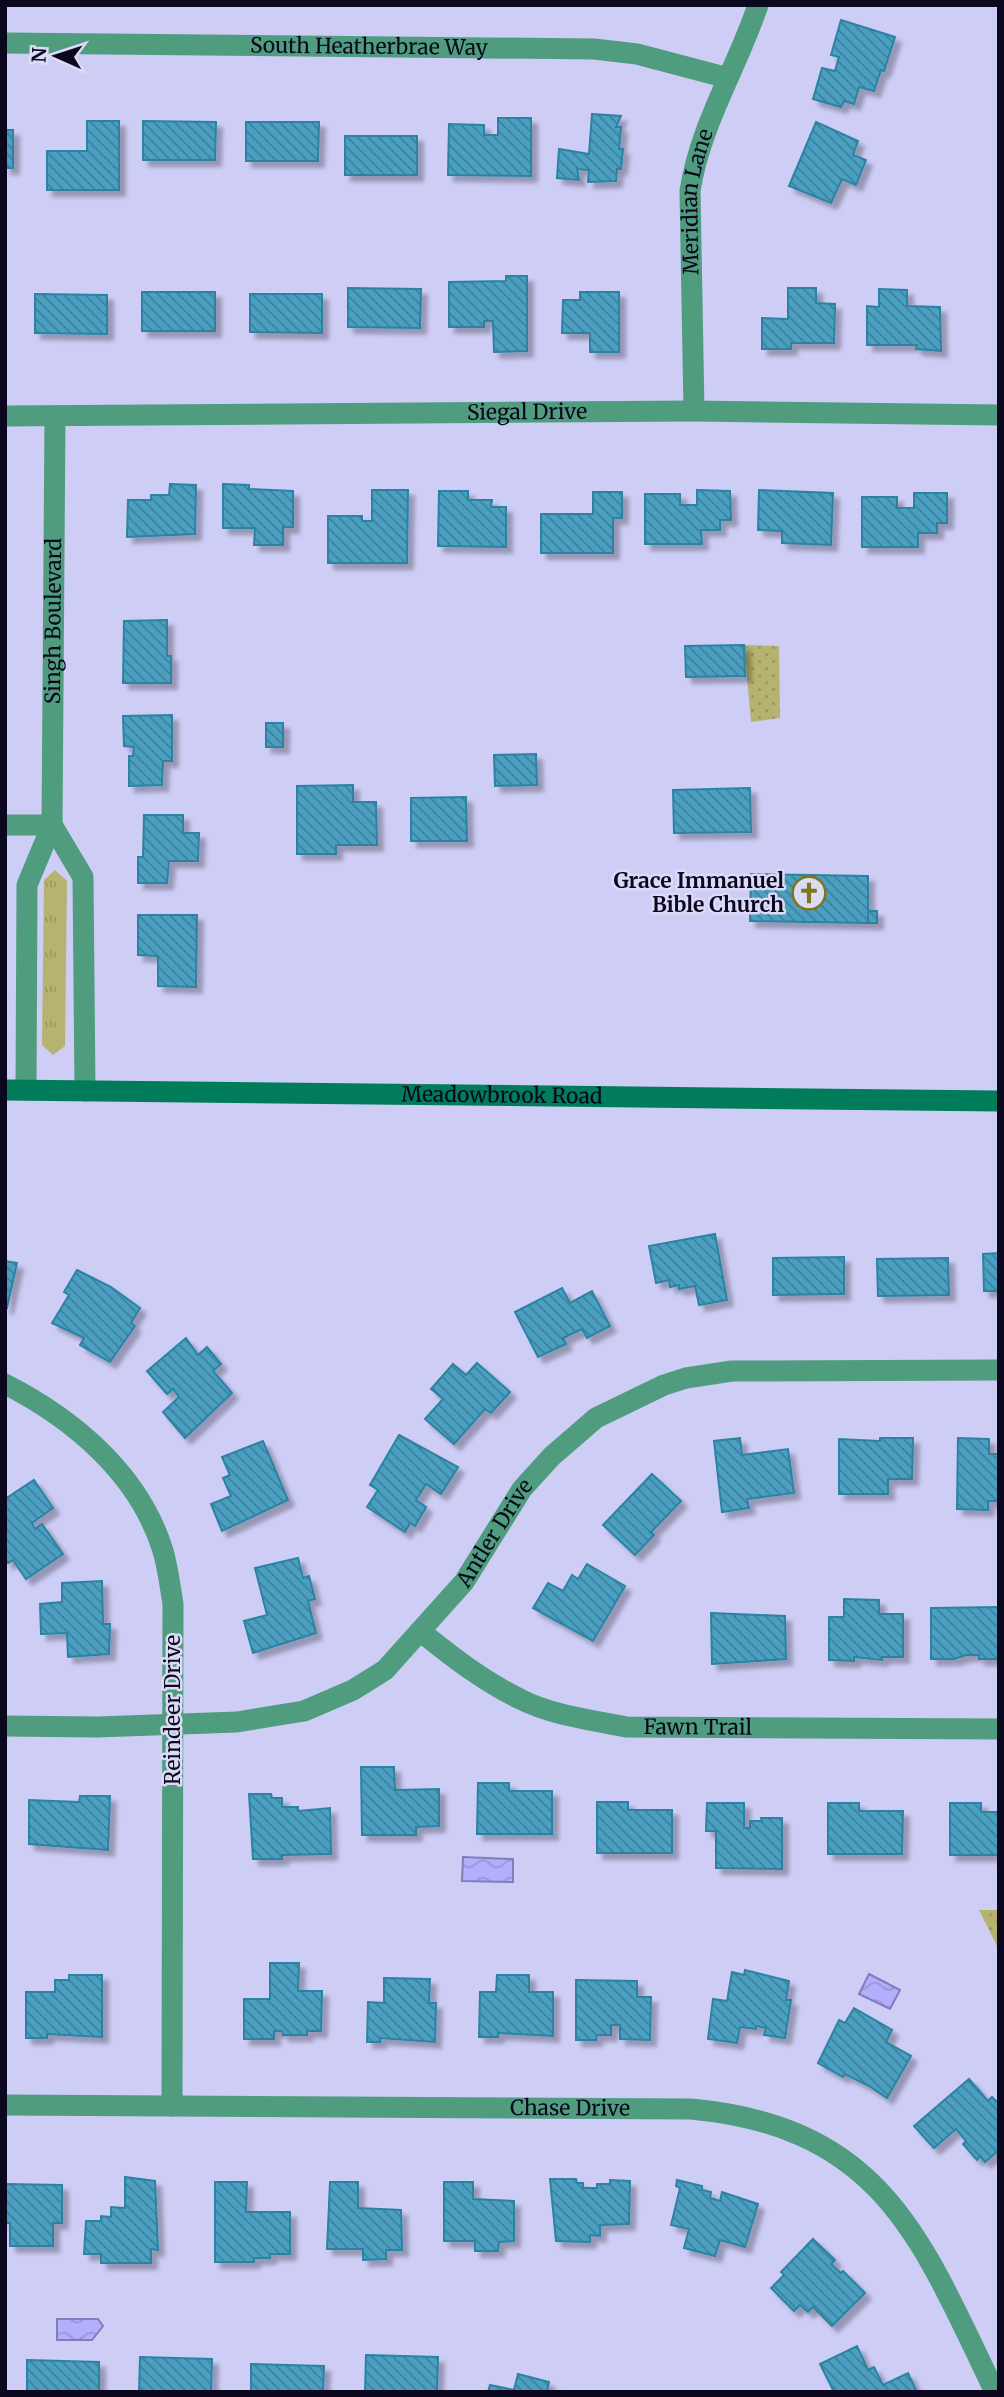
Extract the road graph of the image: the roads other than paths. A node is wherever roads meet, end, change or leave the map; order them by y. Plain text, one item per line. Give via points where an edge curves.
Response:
1 (758, 5) edge
2 (5, 43) edge
3 (728, 78) junction
4 (694, 411) junction
5 (999, 415) edge
6 (5, 416) edge
7 (55, 416) junction
8 (5, 825) edge
9 (52, 825) junction
10 (15, 1090) edge
11 (85, 1091) junction
12 (999, 1101) edge
13 (999, 1370) edge
14 (5, 1384) edge
15 (420, 1631) junction
16 (172, 1724) junction
17 (5, 1726) edge
18 (999, 1729) edge
19 (5, 2105) edge
20 (172, 2106) junction
21 (996, 2392) edge

1 - 3 street, Meridian Lane
2 - 3 street, South Heatherbrae Way via 594,49 638,54
3 - 4 street, Meridian Lane via 694,165 690,191
4 - 5 street, Siegal Drive
4 - 7 street, Siegal Drive
6 - 7 street, Siegal Drive
7 - 9 street, Singh Boulevard
8 - 9 street
9 - 10 street, Singh Boulevard via 27,885
9 - 11 street via 83,877
10 - 11 street, Meadowbrook Road
11 - 12 street, Meadowbrook Road
13 - 15 street, Antler Drive via 732,1371 687,1378 644,1393 596,1418 522,1489 464,1582
14 - 16 street, Reindeer Drive via 54,1413 107,1456 152,1524 163,1551 173,1604
15 - 16 street, Antler Drive via 384,1670 353,1690 304,1710 237,1722
15 - 18 street, Fawn Trail via 459,1662 521,1700 626,1727
16 - 17 street, Antler Drive
16 - 20 street, Reindeer Drive
19 - 20 street, Chase Drive
20 - 21 street, Chase Drive via 691,2109 778,2126 842,2159 892,2202 931,2261

